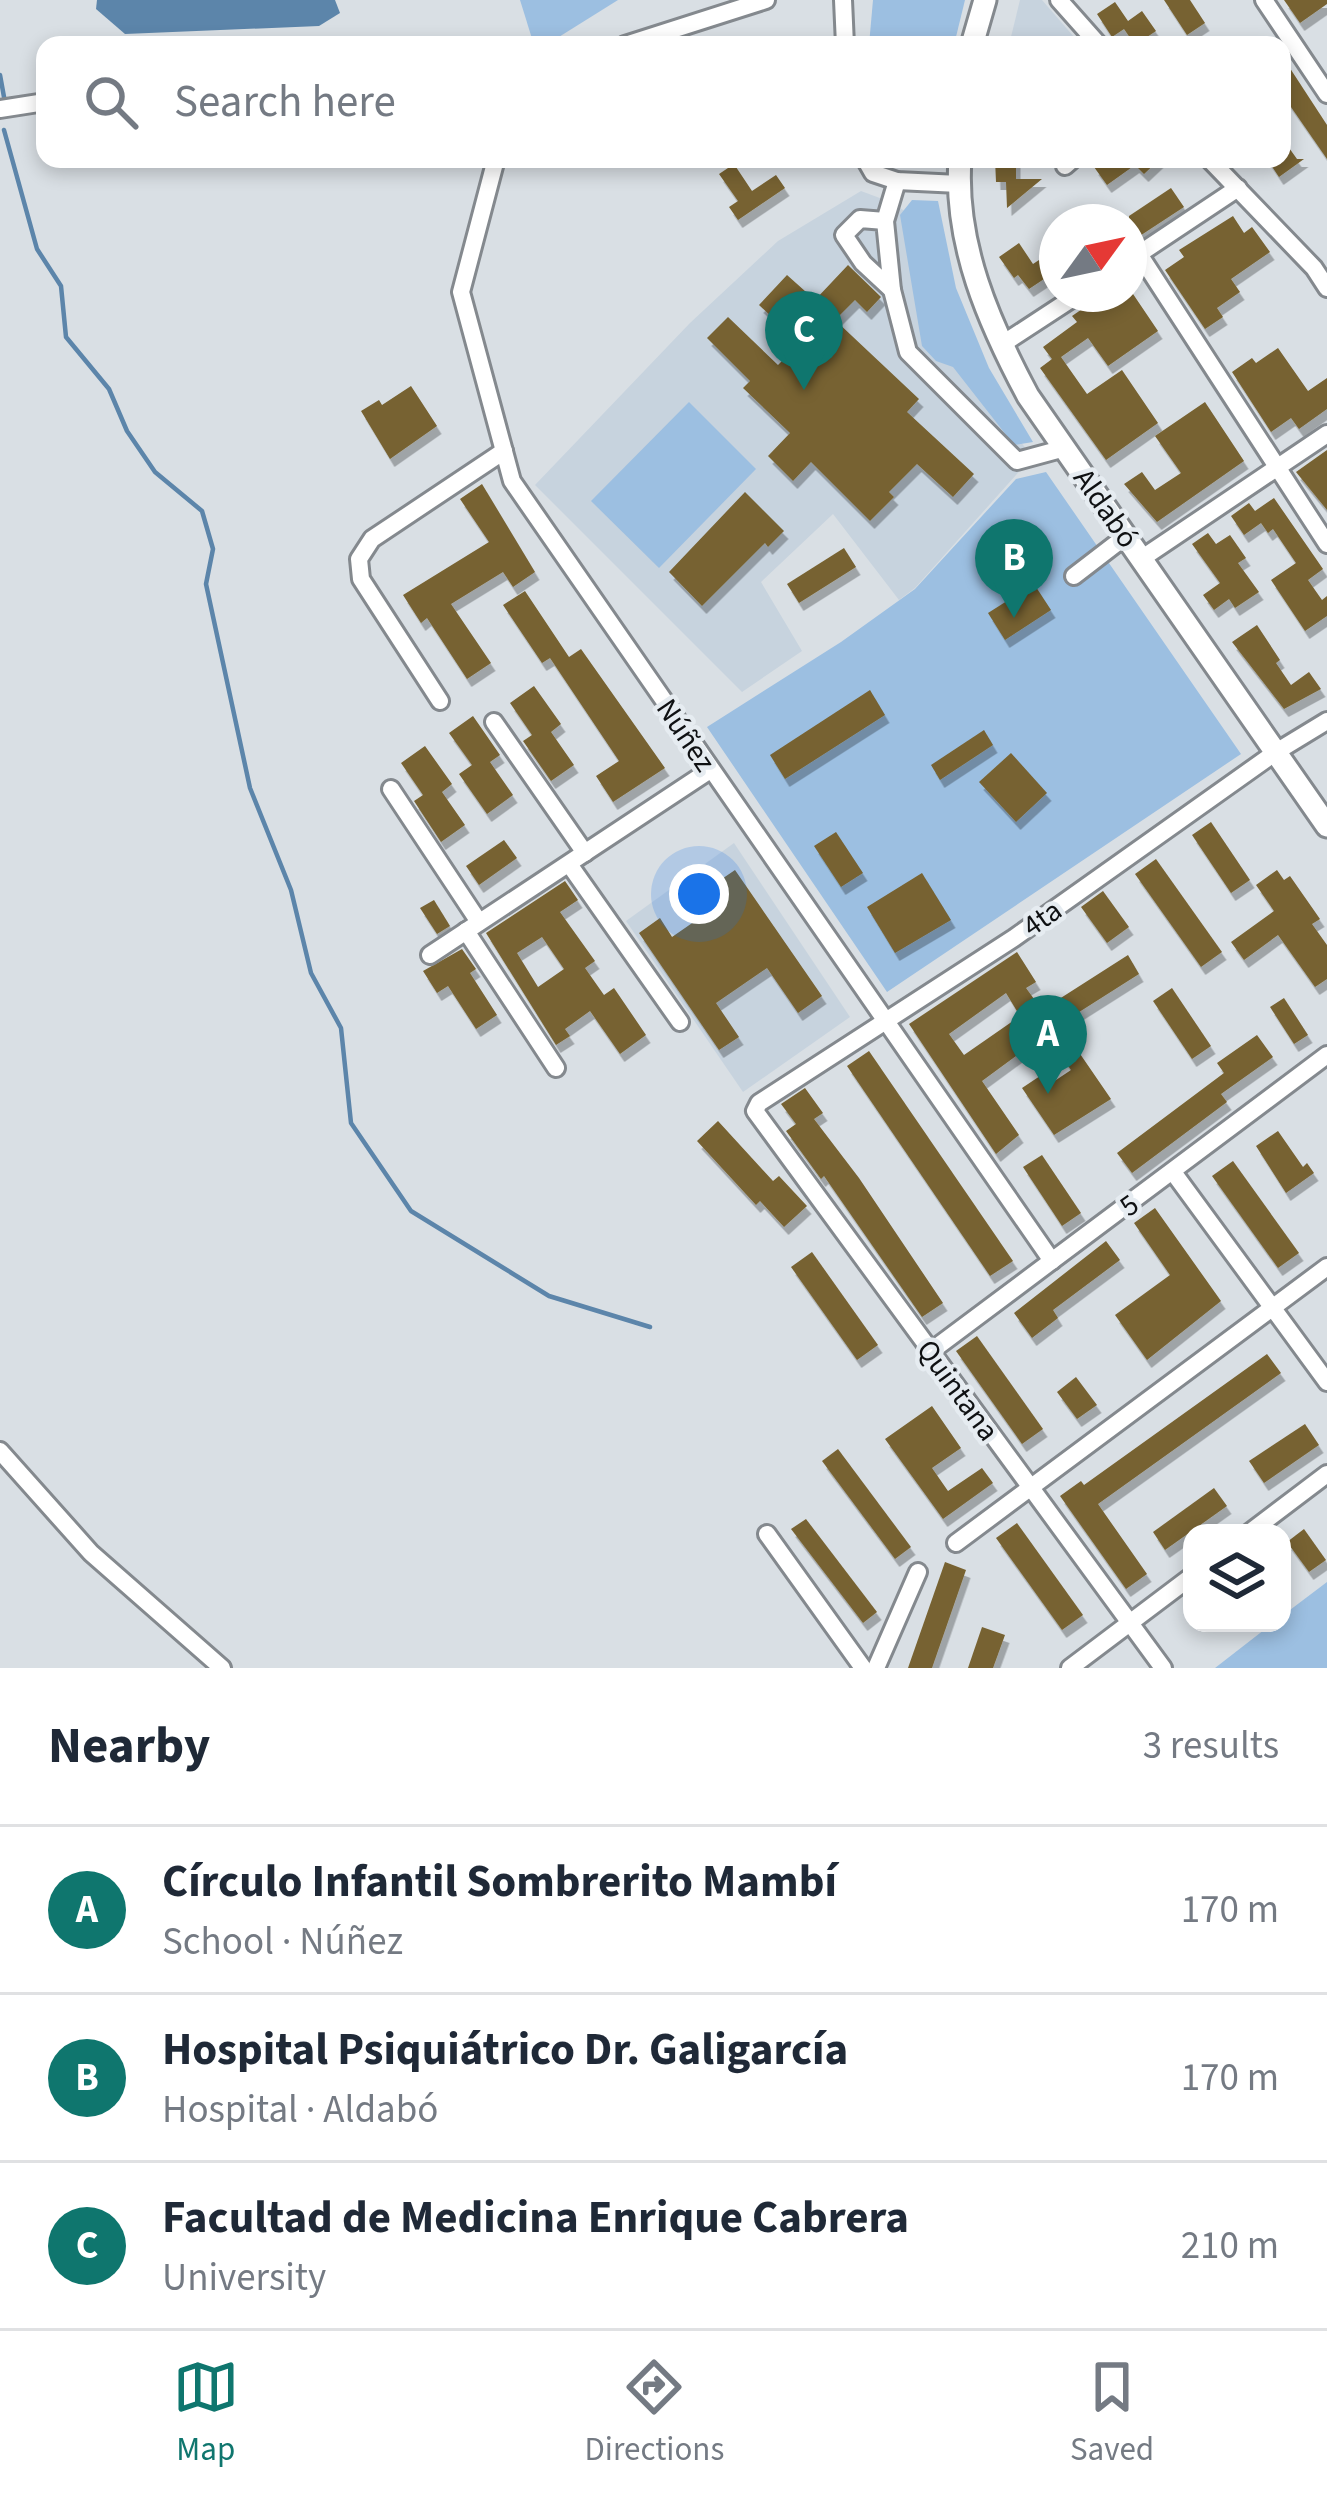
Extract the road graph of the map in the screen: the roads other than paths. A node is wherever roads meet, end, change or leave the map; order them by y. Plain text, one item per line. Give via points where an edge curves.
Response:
1 (766, 0) edge
2 (843, 0) edge
3 (985, 0) edge
4 (1059, 0) edge
5 (1264, 0) edge
6 (654, 36) edge
7 (845, 36) edge
8 (975, 36) edge
9 (1091, 36) edge
10 (1280, 36) edge
11 (1291, 51) edge
12 (1327, 94) edge
13 (36, 103) edge
14 (0, 109) edge
15 (494, 168) edge
16 (870, 168) edge
17 (960, 168) edge
18 (1216, 168) edge
19 (897, 181) junction
20 (959, 184) junction
21 (1238, 188) junction
22 (885, 221) junction
23 (1147, 248) edge
24 (1147, 278) edge
25 (1321, 286) edge
26 (892, 290) junction
27 (1052, 312) edge
28 (1008, 341) junction
29 (1327, 434) edge
30 (1064, 448) junction
31 (504, 451) junction
32 (1276, 468) junction
33 (1126, 536) junction
34 (1327, 544) edge
35 (1142, 559) junction
36 (1074, 576) dead end
37 (440, 701) dead end
38 (1327, 721) edge
39 (494, 722) dead end
40 (1276, 752) junction
41 (710, 770) junction
42 (392, 789) dead end
43 (1327, 826) edge
44 (577, 859) junction
45 (473, 927) junction
46 (430, 955) dead end
47 (680, 1022) dead end
48 (884, 1022) junction
49 (1327, 1055) edge
50 (556, 1068) dead end
51 (755, 1111) joint
52 (1173, 1172) junction
53 (1052, 1261) junction
54 (1327, 1267) edge
55 (1273, 1306) junction
56 (929, 1352) junction
57 (1327, 1382) edge
58 (0, 1451) edge
59 (1327, 1474) edge
60 (1031, 1490) junction
61 (1261, 1524) edge
62 (767, 1534) dead end
63 (956, 1544) dead end
64 (918, 1572) dead end
65 (1183, 1583) edge
66 (1130, 1623) junction
67 (853, 1665) edge
68 (221, 1668) edge
69 (876, 1668) edge
70 (1070, 1668) edge
71 (1163, 1668) edge

1 - 6 street
2 - 7 street
3 - 8 main road
4 - 9 street
5 - 10 street
11 - 12 street
13 - 14 street
15 - 31 street, Núñez via 461,292
16 - 19 street
17 - 20 main road, Aldabó
18 - 21 street
19 - 20 street
19 - 22 street
20 - 28 main road, Aldabó via 968,256
21 - 23 street
21 - 25 street
22 - 26 street
22 - 26 street via 860,219 844,235
24 - 32 street
26 - 30 street via 908,352 1017,460
27 - 28 street
28 - 30 main road, Aldabó via 1028,396
29 - 32 street
30 - 33 main road, Aldabó
31 - 37 street via 372,539 359,559 361,579
31 - 41 street, Núñez via 512,482
32 - 34 street
32 - 35 street
33 - 35 main road, Aldabó
33 - 36 street
35 - 40 main road, Aldabó
38 - 40 street, 4ta
39 - 44 street
40 - 43 main road, Aldabó
40 - 48 street, 4ta
41 - 44 street
41 - 48 street, Núñez
42 - 45 street
44 - 45 street
44 - 47 street
45 - 46 street
45 - 50 street
48 - 51 street, 4ta
48 - 53 street, Núñez
49 - 52 street, 5
51 - 56 street, Quintana
52 - 53 street, 5
52 - 55 street
53 - 56 street, 5
54 - 55 street
55 - 57 street
55 - 60 street
56 - 60 street, Quintana
58 - 68 street via 91,1553
59 - 61 street
60 - 63 street
60 - 66 street, Quintana
62 - 67 street
64 - 69 street
65 - 66 street
66 - 70 street
66 - 71 street, Quintana

